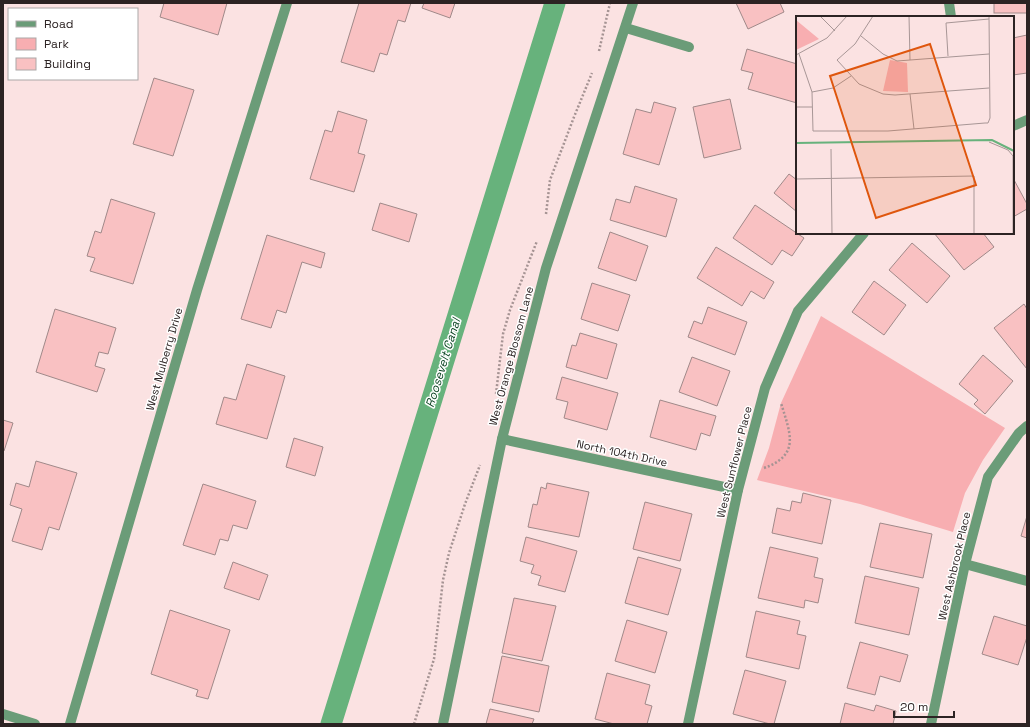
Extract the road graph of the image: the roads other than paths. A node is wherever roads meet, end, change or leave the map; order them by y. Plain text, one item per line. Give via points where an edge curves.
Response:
1 (287, 3) edge
2 (633, 3) edge
3 (950, 3) edge
4 (951, 16) edge
5 (626, 28) junction
6 (689, 47) dead end
7 (1027, 120) edge
8 (1014, 126) edge
9 (863, 234) edge
10 (1027, 426) edge
11 (502, 439) junction
12 (738, 490) junction
13 (965, 564) junction
14 (1027, 581) edge
15 (3, 714) edge
16 (35, 724) edge
17 (70, 724) edge
18 (443, 724) edge
19 (688, 724) edge
20 (931, 724) edge

1 - 17 street, West Mulberry Drive via 197,290
2 - 5 street, West Orange Blossom Lane
3 - 4 street
5 - 6 street
5 - 11 street, West Orange Blossom Lane via 546,268
7 - 8 street
9 - 12 street, West Sunflower Place via 798,311 765,388
10 - 13 street, West Ashbrook Place via 1019,433 988,477
11 - 12 street, North 104th Drive
11 - 18 street, West Orange Blossom Lane
12 - 19 street, West Sunflower Place
13 - 14 street
13 - 20 street, West Ashbrook Place
15 - 16 street

